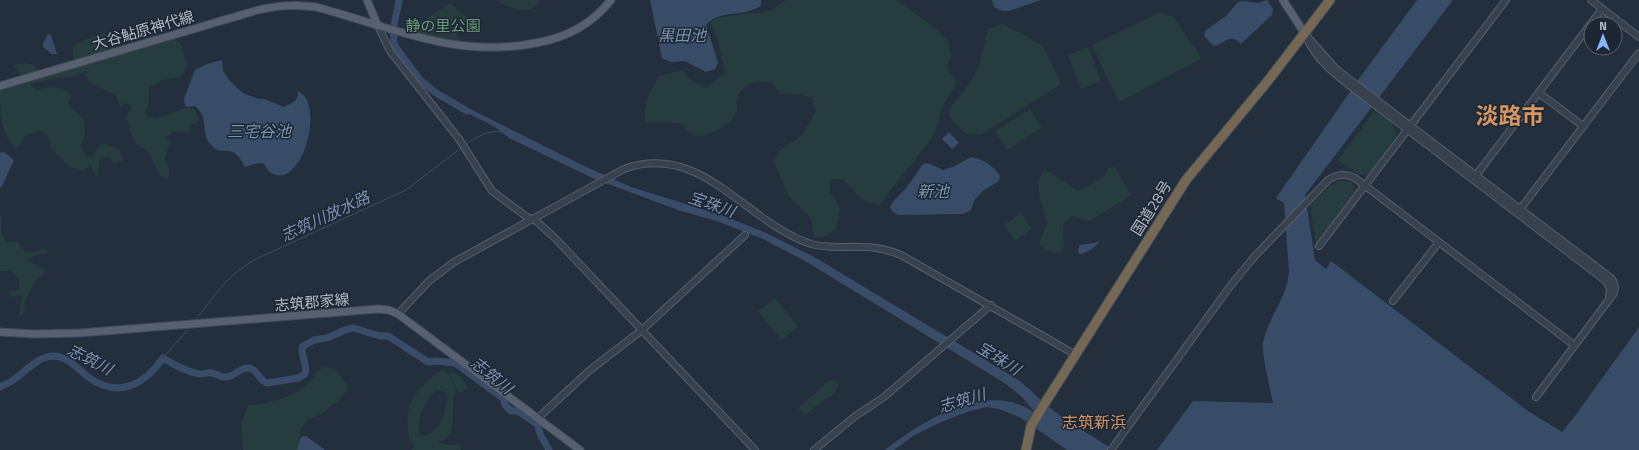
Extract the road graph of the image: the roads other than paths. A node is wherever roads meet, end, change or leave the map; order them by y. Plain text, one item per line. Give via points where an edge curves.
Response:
1 (368, 0) edge
2 (611, 0) edge
3 (1283, 0) edge
4 (1330, 0) edge
5 (1506, 0) edge
6 (1591, 0) edge
7 (1602, 9) junction
8 (378, 26) junction
9 (1305, 34) junction
10 (1639, 37) edge
11 (1639, 53) edge
12 (0, 86) edge
13 (1539, 92) junction
14 (1583, 126) junction
15 (1409, 128) junction
16 (1474, 177) junction
17 (1365, 186) junction
18 (1519, 211) junction
19 (532, 219) junction
20 (745, 235) dead end
21 (1439, 242) junction
22 (1319, 246) dead end
23 (1393, 301) dead end
24 (991, 305) junction
25 (398, 314) junction
26 (642, 330) junction
27 (0, 332) edge
28 (1574, 345) junction
29 (1076, 355) junction
30 (1536, 397) dead end
31 (538, 418) junction
32 (1112, 449) edge
33 (580, 450) edge
34 (754, 450) edge
35 (814, 450) edge
36 (1026, 450) edge

1 - 8 main road
2 - 8 main road, 大谷鮎原神代線 via 575,30 554,40 525,46 463,47
3 - 9 main road
4 - 9 highway, 国道28号
5 - 15 street
6 - 7 street
7 - 10 street
7 - 13 street
8 - 12 main road, 大谷鮎原神代線 via 316,7 272,6
8 - 19 street via 390,51 460,141 492,191
9 - 15 street via 1322,60
9 - 29 highway, 国道28号 via 1186,180
11 - 14 street
13 - 14 street
13 - 16 street
14 - 18 street
15 - 16 street
15 - 17 street
16 - 18 street
17 - 21 street
17 - 22 street
17 - 32 street via 1350,176 1340,175 1328,180 1255,256 1231,285
18 - 28 street via 1611,278 1616,288
19 - 24 street via 632,166 668,163 687,168 706,178 797,238 821,246 872,247 894,252 911,259
19 - 25 street via 447,266
19 - 26 street via 555,238
20 - 26 street
21 - 23 street
21 - 28 street
24 - 29 street
24 - 35 street via 884,397 854,417
25 - 27 main road, 志筑郡家線 via 378,309 56,334
25 - 31 main road, 志筑郡家線
26 - 31 street via 590,370
26 - 34 street
28 - 30 street
29 - 36 highway, 国道28号 via 1031,426
31 - 33 main road, 志筑郡家線

